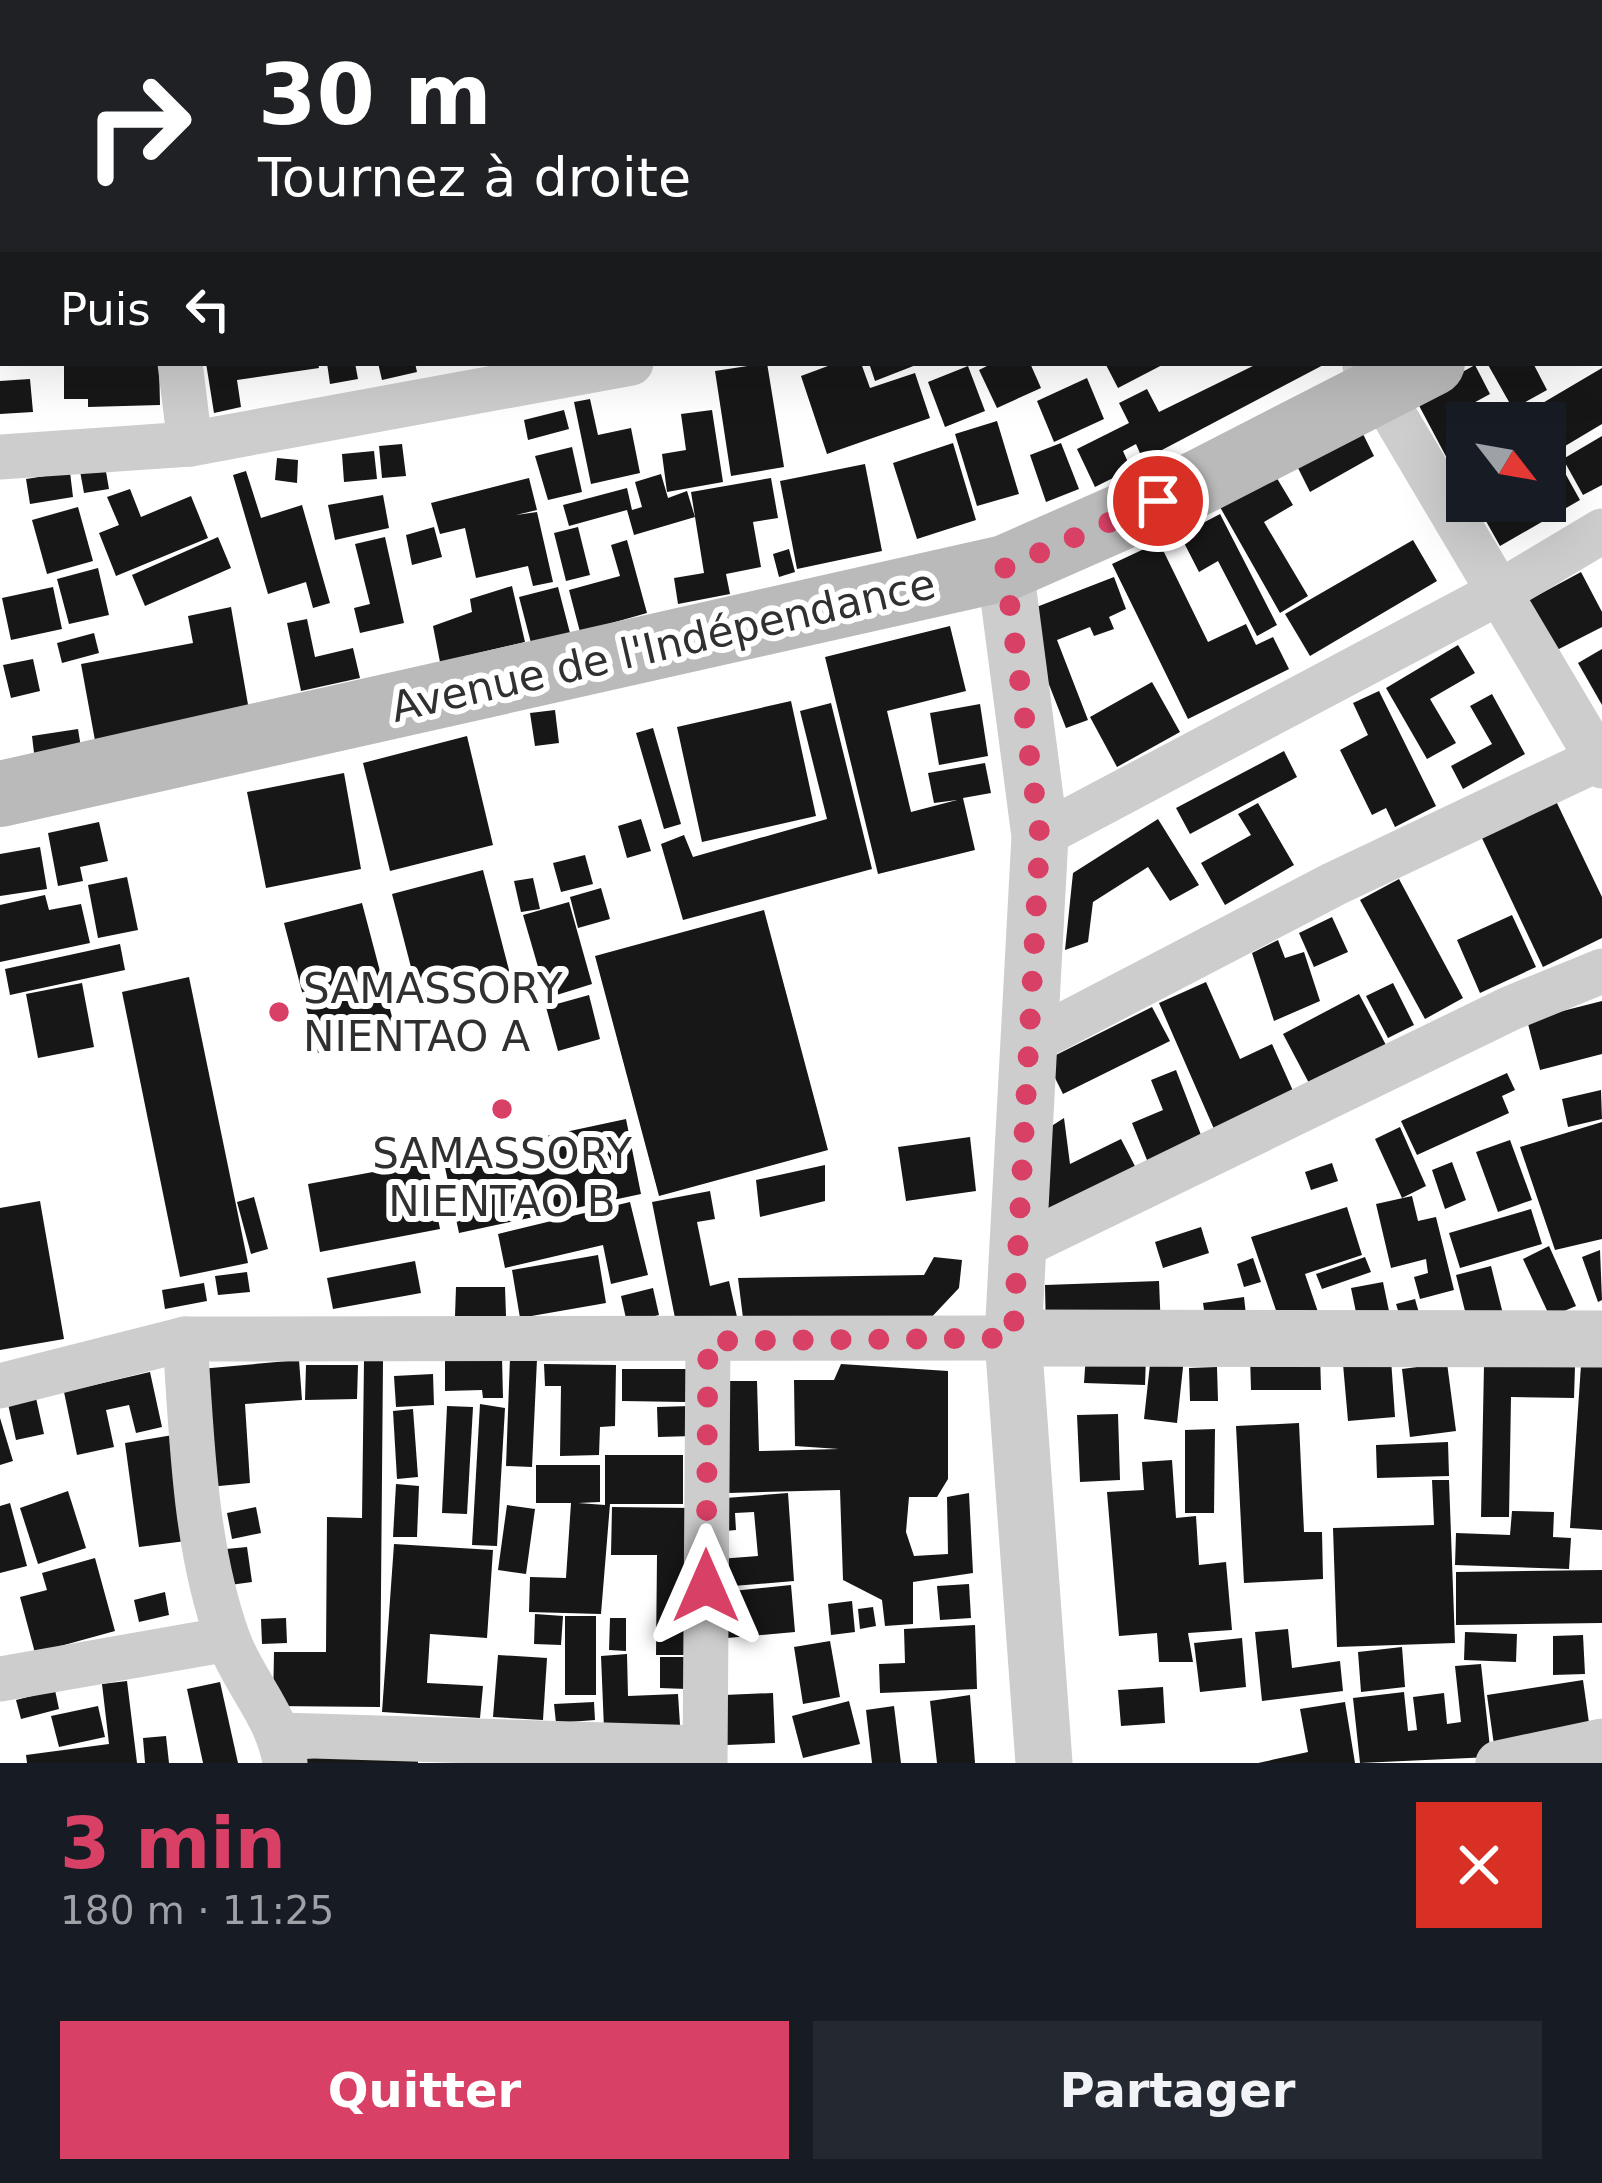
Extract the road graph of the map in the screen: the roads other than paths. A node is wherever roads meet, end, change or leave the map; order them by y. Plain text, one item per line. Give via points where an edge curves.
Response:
1 (180, 366) edge
2 (615, 366) edge
3 (1392, 373) edge
4 (190, 444) junction
5 (0, 457) edge
6 (1602, 531) edge
7 (1005, 568) junction
8 (1500, 592) junction
9 (1601, 760) edge
10 (0, 794) edge
11 (1040, 836) junction
12 (1602, 971) edge
13 (1029, 1042) junction
14 (1015, 1249) junction
15 (1013, 1338) junction
16 (185, 1339) junction
17 (1602, 1339) edge
18 (708, 1341) junction
19 (0, 1386) edge
20 (228, 1640) junction
21 (0, 1679) edge
22 (1602, 1741) edge
23 (283, 1749) edge
24 (705, 1756) edge
25 (1044, 1763) edge
26 (1498, 1763) edge

1 - 4 street
2 - 4 street
3 - 7 main road, Avenue de l'Indépendance
3 - 8 street
4 - 5 street
6 - 8 street
7 - 10 main road, Avenue de l'Indépendance
7 - 11 street
8 - 9 street
8 - 11 street
9 - 13 street via 1334,884
11 - 13 street
12 - 14 street
13 - 14 street
14 - 15 street
15 - 17 street
15 - 18 street
15 - 25 street
16 - 18 street
16 - 19 street
16 - 20 street via 195,1492
18 - 24 street
20 - 21 street
20 - 23 street
22 - 26 street
23 - 24 street

